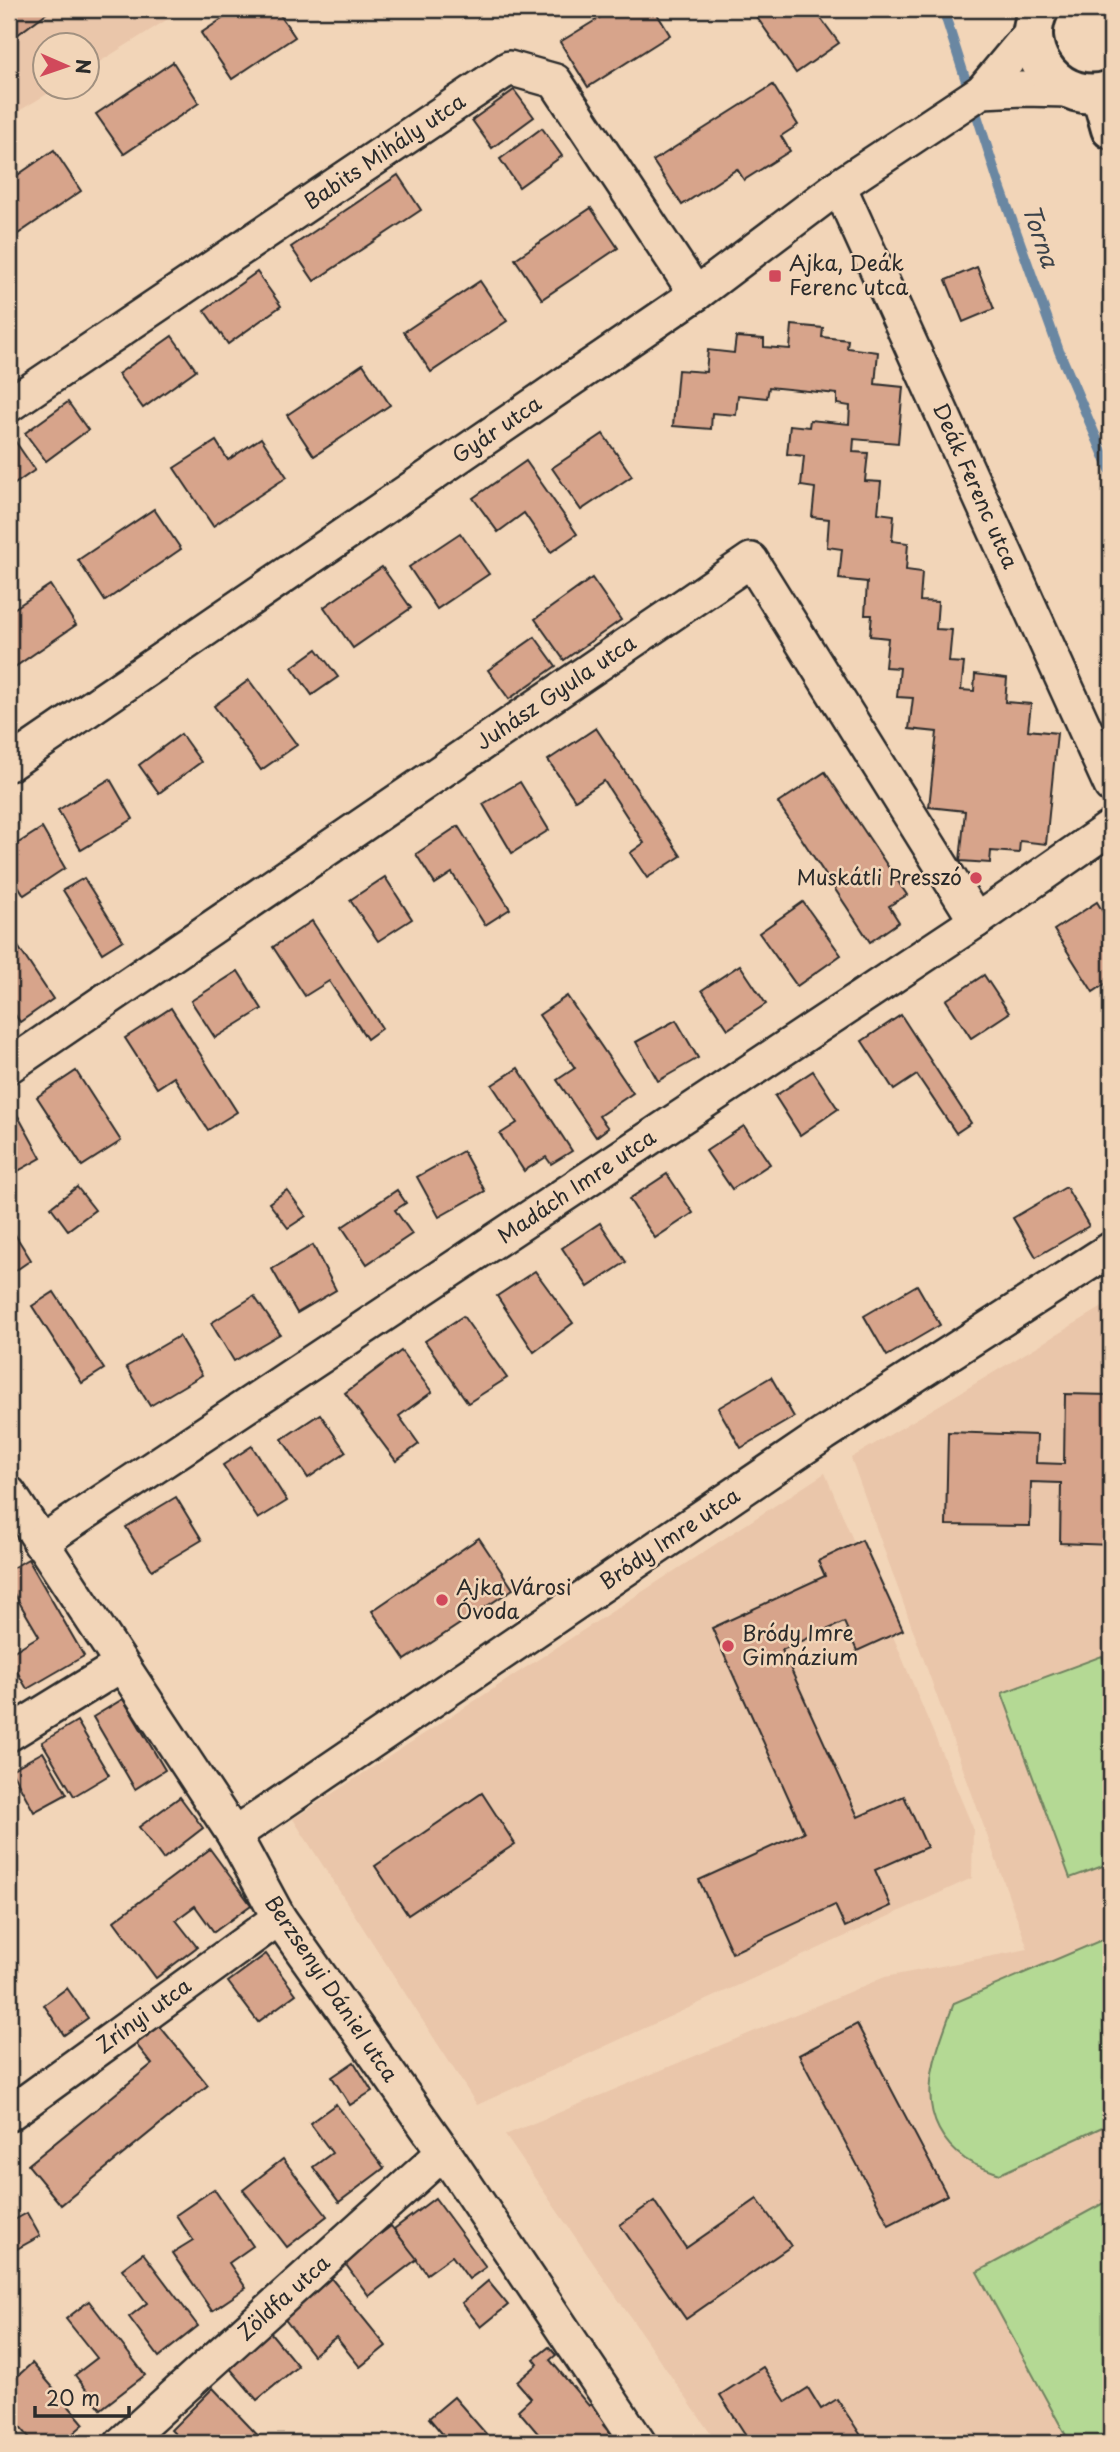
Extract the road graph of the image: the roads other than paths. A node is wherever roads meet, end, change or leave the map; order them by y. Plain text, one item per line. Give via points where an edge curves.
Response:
1 (1036, 19) edge
2 (982, 92) junction
3 (1098, 101) edge
4 (839, 186) junction
5 (696, 294) junction
6 (9, 405) edge
7 (9, 764) edge
8 (1111, 786) edge
9 (1111, 827) edge
10 (976, 921) junction
11 (9, 1066) edge
12 (1111, 1249) edge
13 (9, 1493) edge
14 (40, 1543) junction
15 (121, 1665) junction
16 (9, 1734) edge
17 (234, 1835) junction
18 (279, 1918) junction
19 (9, 2114) edge
20 (444, 2152) junction
21 (122, 2443) edge
22 (639, 2443) edge

1 - 2 street, Gyár utca
1 - 3 main road via 1035,55 1049,76
2 - 3 street, Gyár utca via 1022,89
2 - 4 street, Gyár utca
4 - 5 street, Gyár utca
4 - 8 street, Deák Ferenc utca
5 - 6 street, Babits Mihály utca via 555,81 509,68
5 - 7 street, Gyár utca
9 - 10 street, Madách Imre utca
10 - 11 street, Juhász Gyula utca via 751,560
10 - 14 street, Madách Imre utca
12 - 17 street, Bródy Imre utca via 824,1434
13 - 14 street, Berzsenyi Dániel utca
14 - 15 street, Berzsenyi Dániel utca
15 - 16 street
15 - 17 street, Berzsenyi Dániel utca
17 - 18 street, Berzsenyi Dániel utca
18 - 19 street, Zrínyi utca
18 - 20 street, Berzsenyi Dániel utca
20 - 21 street, Zöldfa utca
20 - 22 street, Berzsenyi Dániel utca

